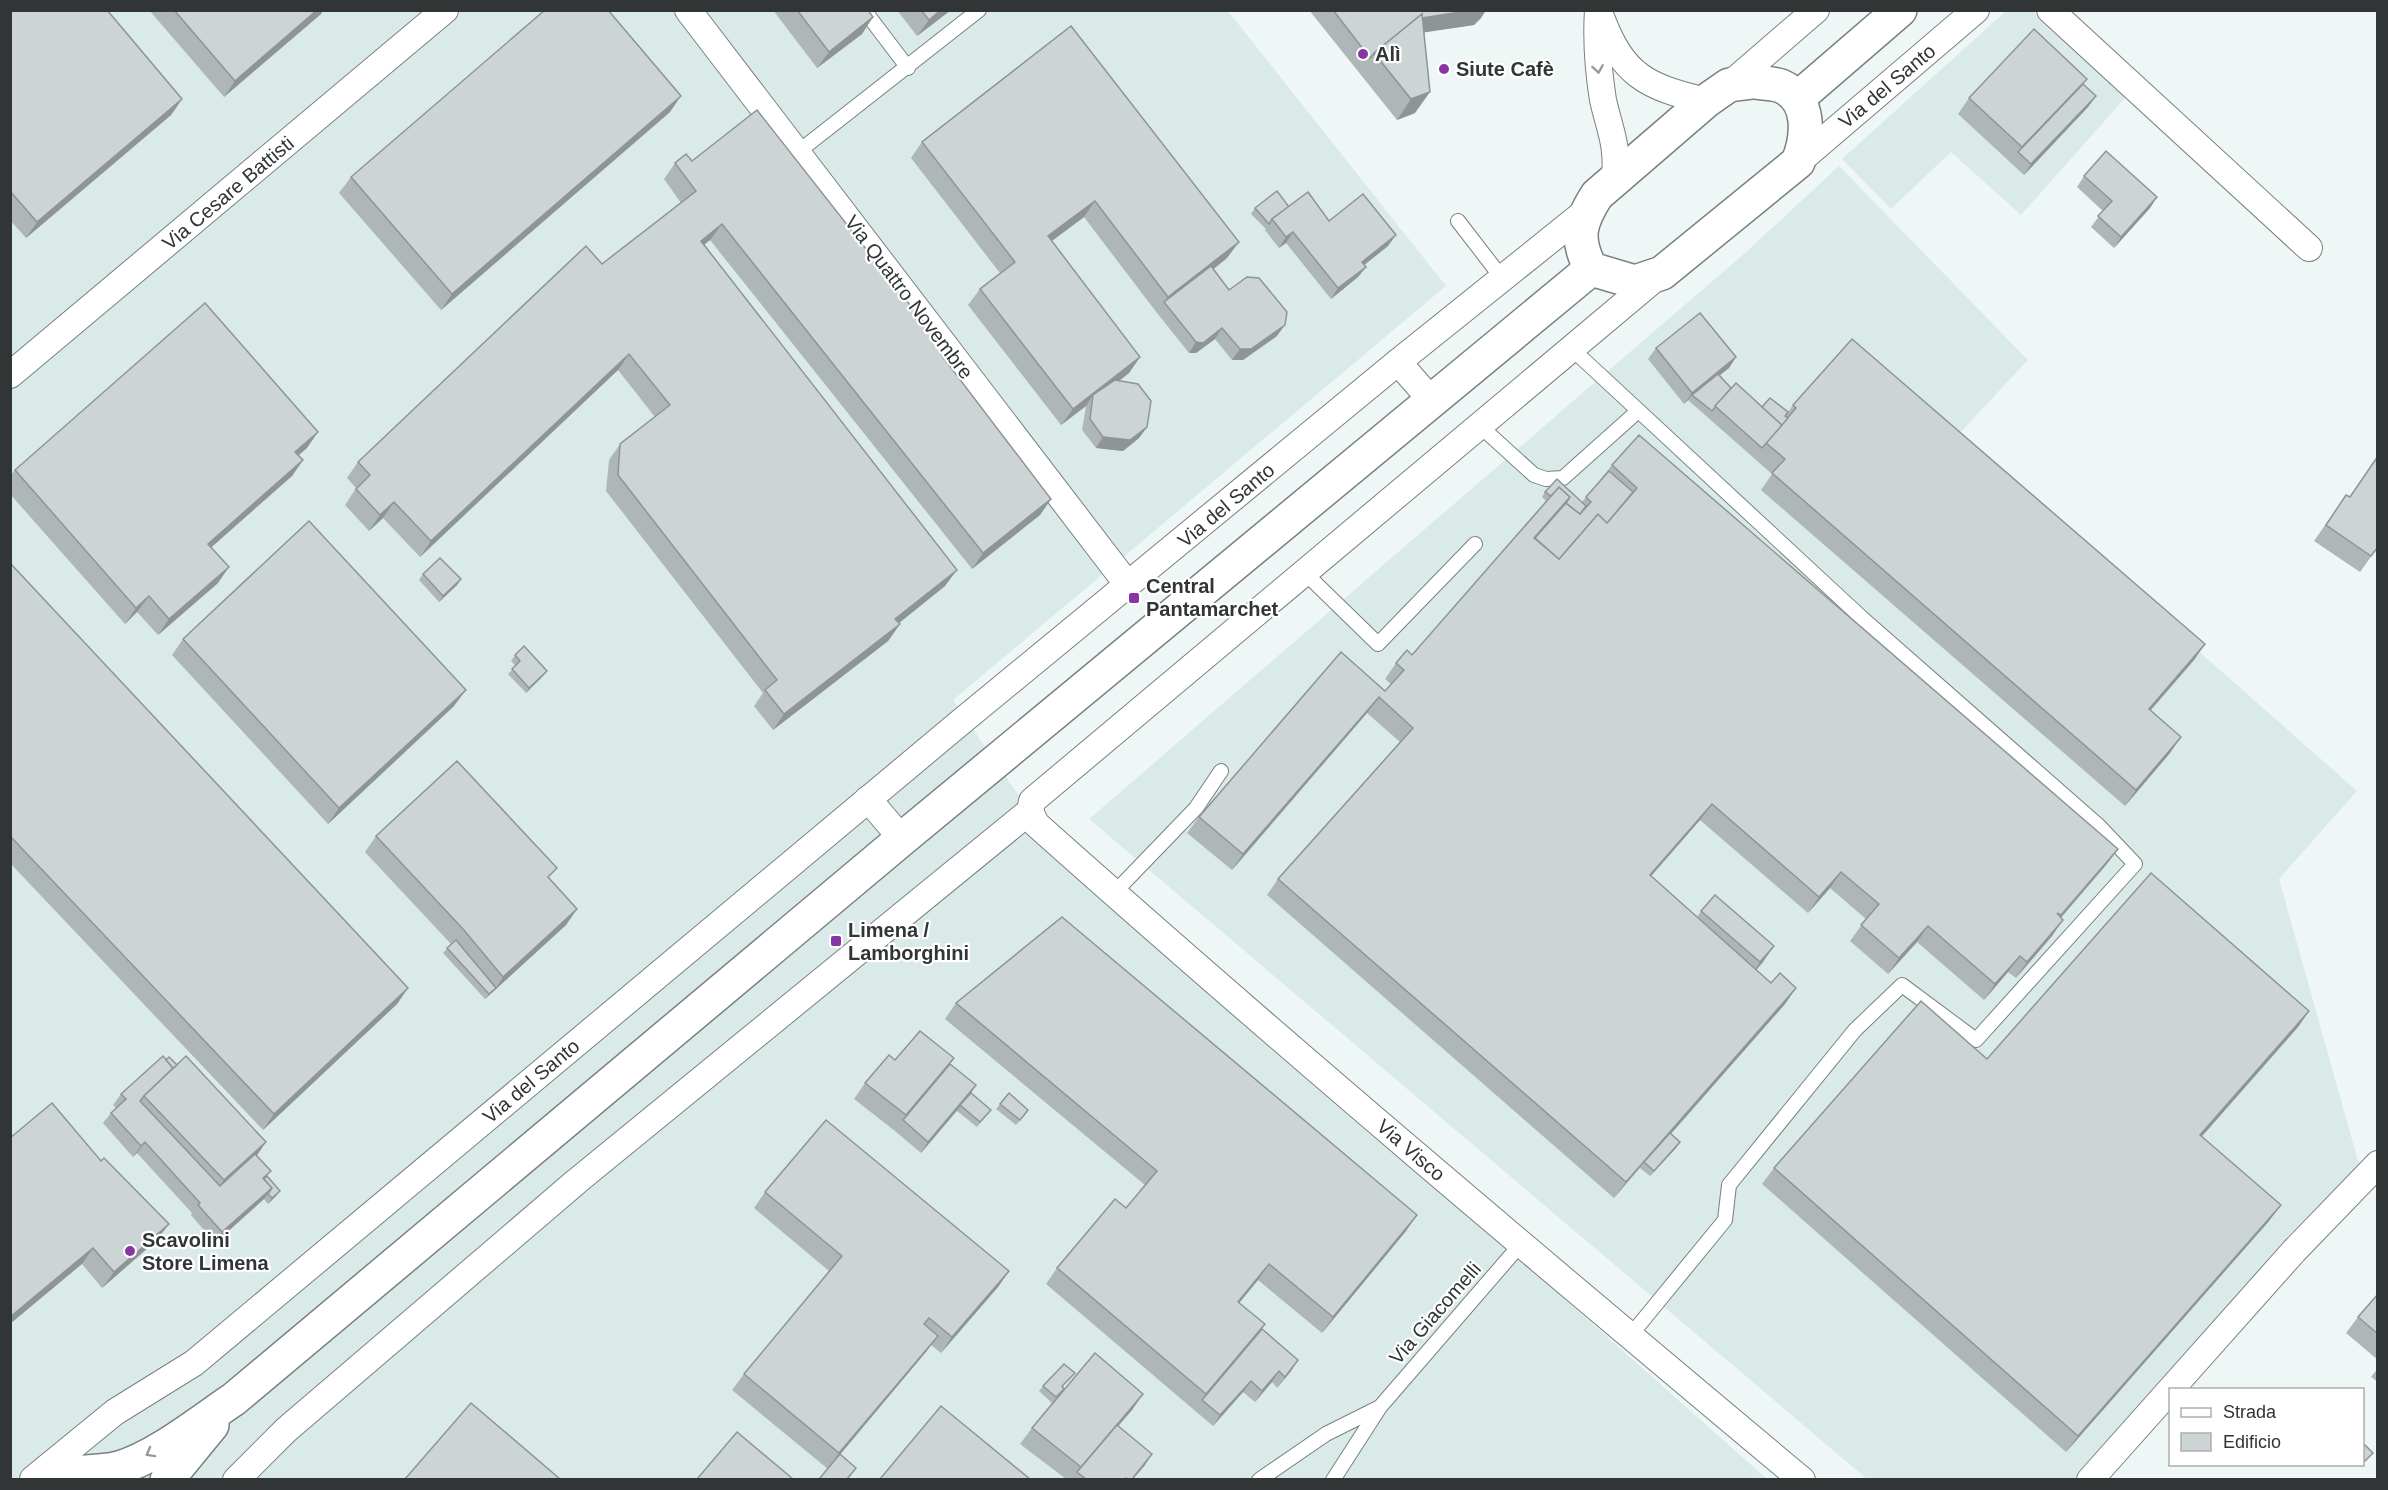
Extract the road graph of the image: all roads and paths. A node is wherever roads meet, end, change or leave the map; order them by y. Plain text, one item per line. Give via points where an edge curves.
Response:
1 (445, 10) edge
2 (688, 10) edge
3 (864, 10) edge
4 (979, 10) edge
5 (1598, 10) edge
6 (1816, 10) edge
7 (1900, 10) edge
8 (1976, 10) edge
9 (2050, 10) edge
10 (908, 68) junction
11 (1718, 93) junction
12 (1798, 98) junction
13 (798, 152) junction
14 (1798, 162) junction
15 (1615, 178) junction
16 (1585, 212) junction
17 (1458, 221) dead end
18 (2309, 248) dead end
19 (1591, 269) junction
20 (1662, 273) junction
21 (1502, 278) junction
22 (1571, 348) junction
23 (1398, 362) junction
24 (10, 375) edge
25 (1432, 401) junction
26 (1638, 411) junction
27 (1479, 425) junction
28 (1475, 544) dead end
29 (1305, 573) junction
30 (1128, 585) junction
31 (1221, 771) dead end
32 (868, 799) junction
33 (1030, 811) junction
34 (903, 839) junction
35 (1114, 893) junction
36 (2378, 1164) edge
37 (1520, 1245) junction
38 (1630, 1336) junction
39 (2171, 1388) edge
40 (2169, 1391) edge
41 (234, 1399) junction
42 (1380, 1407) junction
43 (95, 1476) edge
44 (33, 1479) edge
45 (42, 1479) edge
46 (167, 1479) edge
47 (236, 1479) edge
48 (1259, 1479) edge
49 (1333, 1479) edge
50 (1802, 1479) edge
51 (2090, 1479) edge

1 - 24 street, Via Cesare Battisti
2 - 13 street, Via Quattro Novembre
3 - 10 lane
4 - 10 lane
5 - 11 street via 1611,45 1646,82 1665,91
5 -> 15 street via 1596,53 1618,153
6 - 11 street, Via del Santo
7 - 12 street
8 - 14 street, Via del Santo
9 - 18 street
10 - 13 lane
11 - 12 street via 1753,82 1782,86
11 - 15 street, Via del Santo
12 - 14 street, Via del Santo via 1806,120 1806,142
13 - 30 street, Via Quattro Novembre
14 - 20 street, Via del Santo
15 - 16 street, Via del Santo
16 - 19 street, Via del Santo via 1580,250
16 - 21 street, Via del Santo
17 - 21 lane
19 - 20 street, Via del Santo via 1635,282
19 - 25 street
20 - 22 street, Via del Santo
21 - 23 street, Via del Santo
22 - 26 lane
22 - 27 street, Via del Santo
23 - 25 street
23 - 30 street, Via del Santo
25 - 34 street
26 - 27 lane via 1563,478 1534,475
26 - 38 lane via 1862,618 2100,826 2135,864 1976,1040 1902,986 1855,1030 1729,1185 1725,1220
27 - 29 street, Via del Santo
28 - 29 lane via 1378,644
29 - 33 street, Via del Santo via 1032,801
30 - 32 street, Via del Santo
31 - 35 lane via 1196,808
32 - 34 street
32 - 44 street, Via del Santo via 194,1363 115,1412
33 - 35 street, Via Visco via 1036,824
33 - 47 street, Via del Santo via 577,1181 286,1430
34 - 41 street
35 - 37 street, Via Visco
36 - 39 street
37 - 38 street, Via Visco
37 - 42 lane, Via Giacomelli
38 - 50 street, Via Visco
40 - 51 street
41 -> 43 street via 150,1454
41 - 46 street
42 - 48 lane, Via Giacomelli via 1326,1434
42 - 49 lane, Via Giacomelli
43 - 45 street via 68,1471

